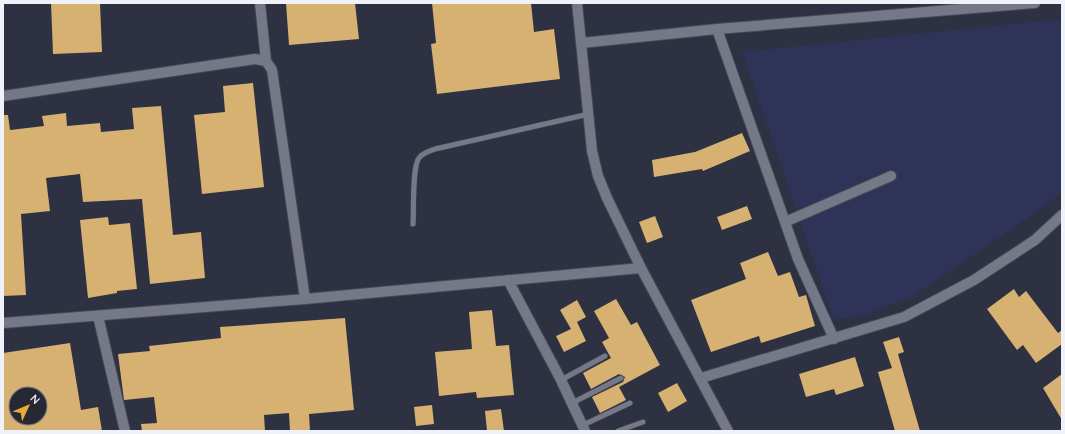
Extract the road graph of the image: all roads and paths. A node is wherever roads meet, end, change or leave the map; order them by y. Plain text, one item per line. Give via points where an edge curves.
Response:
1 (260, 3) edge
2 (577, 3) edge
3 (1035, 3) edge
4 (717, 29) junction
5 (581, 43) junction
6 (266, 61) junction
7 (3, 96) edge
8 (589, 114) junction
9 (891, 176) dead end
10 (1062, 215) edge
11 (785, 222) junction
12 (413, 224) dead end
13 (641, 268) junction
14 (508, 280) junction
15 (305, 299) junction
16 (98, 316) junction
17 (3, 323) edge
18 (834, 339) junction
19 (605, 356) dead end
20 (621, 378) dead end
21 (701, 378) junction
22 (561, 380) junction
23 (572, 403) junction
24 (630, 403) dead end
25 (643, 422) dead end
26 (584, 428) edge
27 (125, 431) edge
28 (618, 431) edge
29 (728, 431) edge

1 - 6 street
2 - 5 street
3 - 4 street
4 - 5 street
4 - 11 street
5 - 8 street
6 - 7 street via 255,59
6 - 15 street via 272,70
8 - 12 lane via 435,149 424,154 418,158 415,168
8 - 13 street via 592,151 598,176
9 - 11 street
10 - 18 street via 1035,240 967,284 904,317
11 - 18 street via 798,259
13 - 14 street
13 - 21 street
14 - 15 street
14 - 22 street
15 - 16 street
16 - 17 street
16 - 27 street
18 - 21 street
19 - 22 lane
20 - 23 lane
21 - 29 street
22 - 23 street
23 - 26 street
24 - 26 lane
25 - 28 lane

